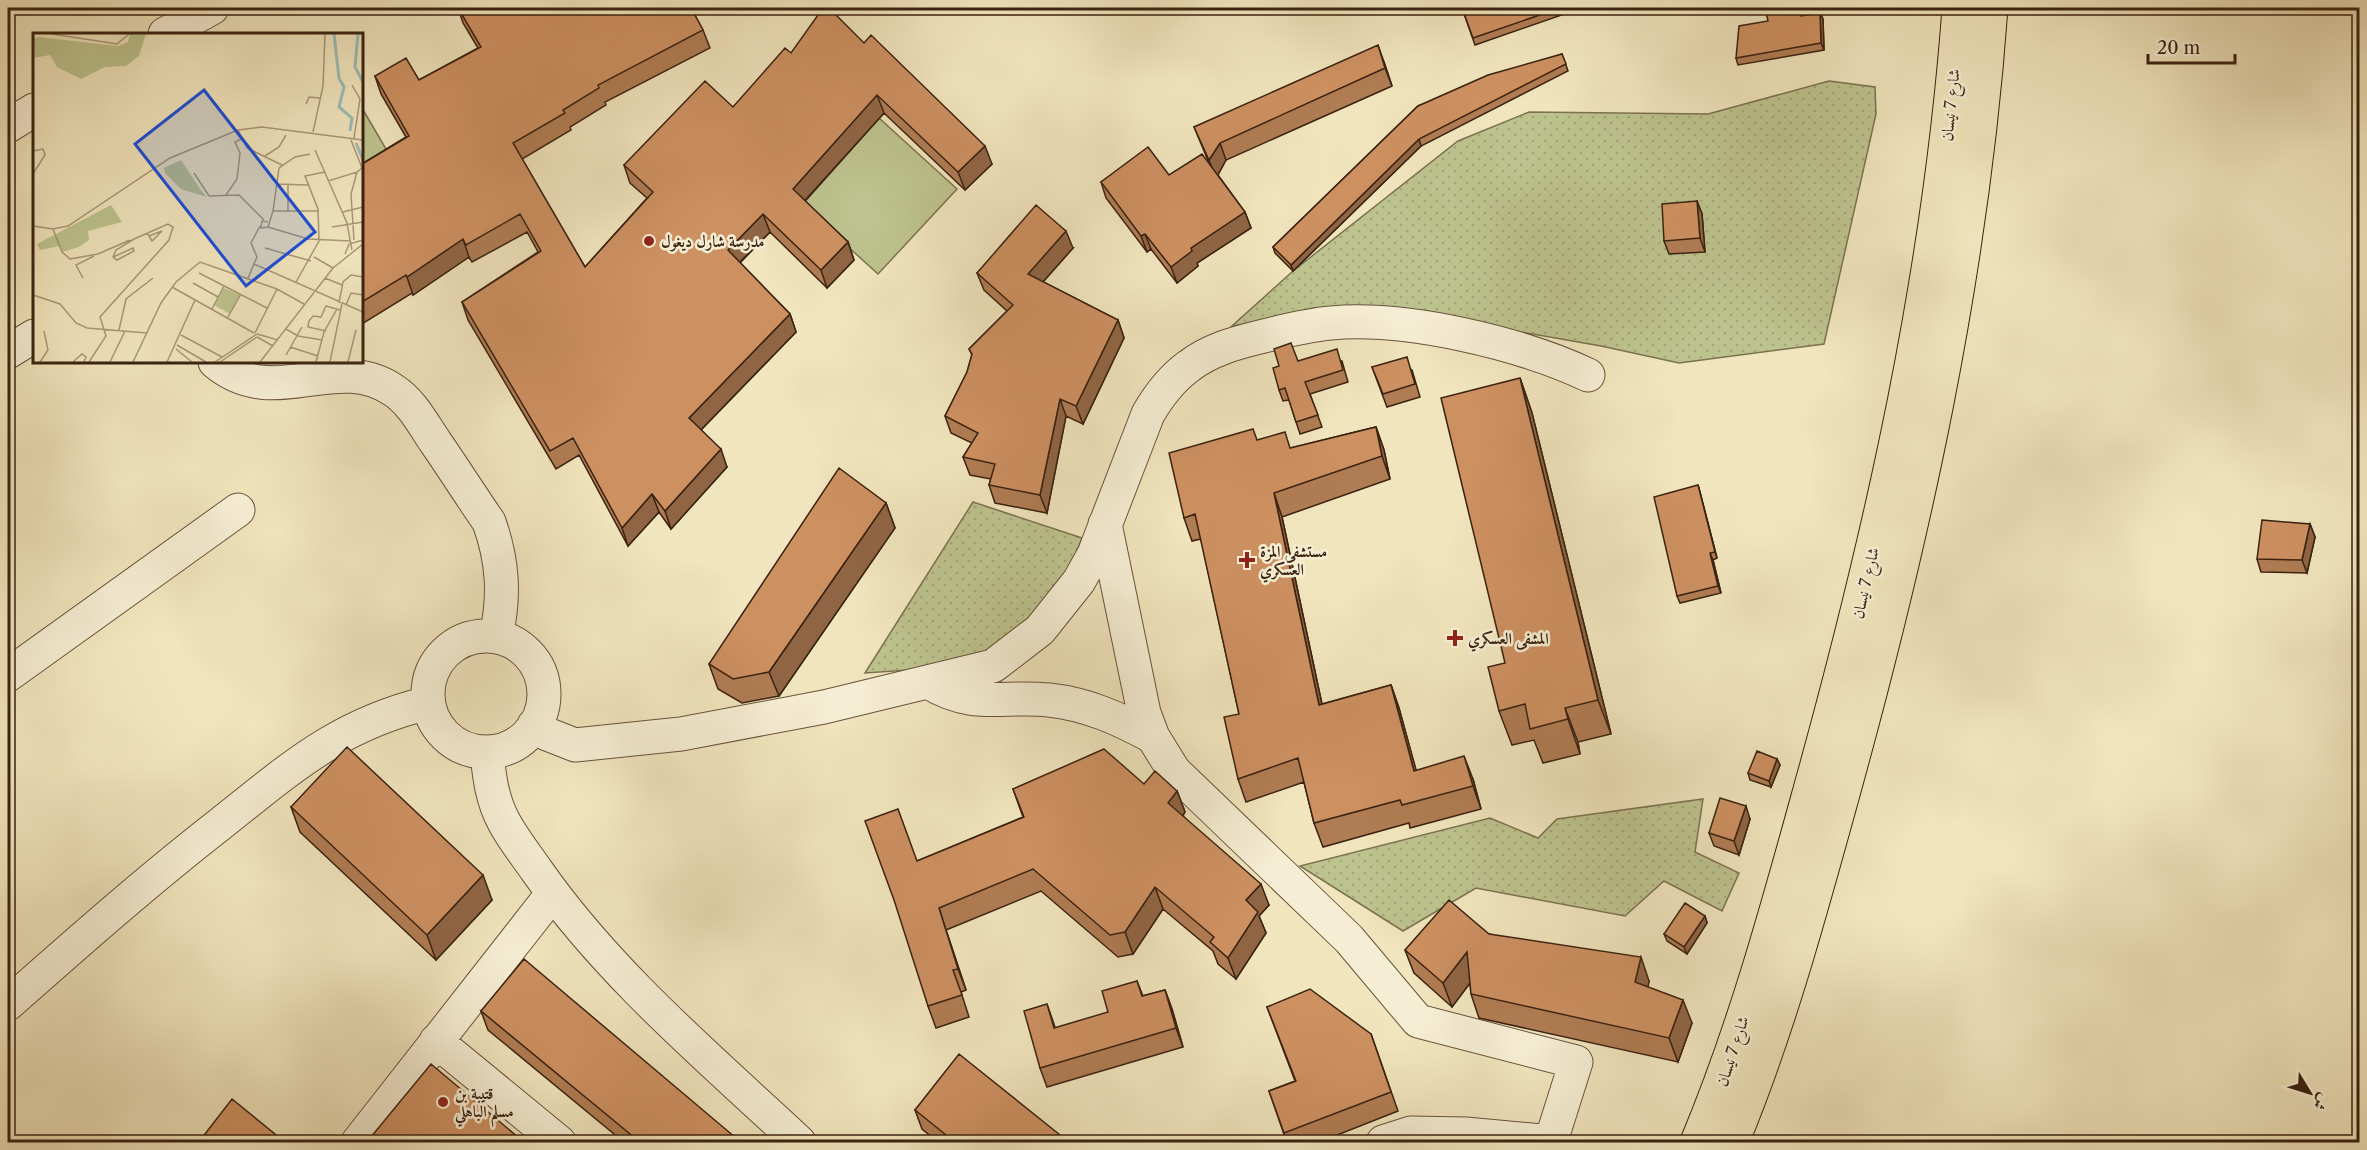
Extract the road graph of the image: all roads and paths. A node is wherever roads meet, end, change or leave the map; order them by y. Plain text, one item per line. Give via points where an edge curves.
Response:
1 (212, 8) edge
2 (1959, 8) edge
3 (1991, 8) edge
4 (167, 33) edge
5 (33, 111) edge
6 (8, 126) edge
7 (33, 337) edge
8 (8, 352) edge
9 (217, 363) edge
10 (1588, 375) dead end
11 (238, 510) dead end
12 (1105, 524) junction
13 (496, 636) junction
14 (8, 675) edge
15 (928, 682) junction
16 (428, 703) junction
17 (534, 725) junction
18 (1153, 737) junction
19 (487, 752) junction
20 (553, 893) junction
21 (8, 1004) edge
22 (436, 1041) junction
23 (1552, 1142) edge
24 (358, 1143) edge
25 (559, 1143) edge
26 (799, 1143) edge
27 (1383, 1143) edge
28 (1697, 1143) edge
29 (1732, 1143) edge

1 - 4 street
2 - 28 main road, شارع 7 نيسان via 1952,99 1932,253 1904,412 1857,622 1772,924 1723,1081
3 - 29 main road, شارع 7 نيسان via 1984,102 1964,258 1936,418 1888,630 1807,922 1753,1092
5 - 6 street
7 - 8 street
9 - 13 street via 239,377 270,384 361,376 386,386 407,402 489,522 497,544 503,591
10 - 12 street via 1526,350 1398,324 1333,323 1301,327 1225,347 1190,364 1159,395
11 - 14 street
12 - 15 street via 1079,582 1040,630 993,666
12 - 18 street via 1138,688
13 - 16 street via 460,641 445,652 428,684
13 - 17 street via 525,650 542,678 542,710
15 - 17 street via 813,710 595,745 561,741
15 - 18 street via 974,700 1073,704 1127,722
16 - 19 street via 437,725 454,742
16 - 21 street via 369,721 314,750 191,847
17 - 19 street via 522,739
18 - 23 street via 1174,771 1349,939 1418,1021 1576,1062
19 - 20 street via 493,796 504,823
20 - 22 street
20 - 26 street via 641,993
22 - 24 street
22 - 25 street
23 - 27 street via 1411,1133

